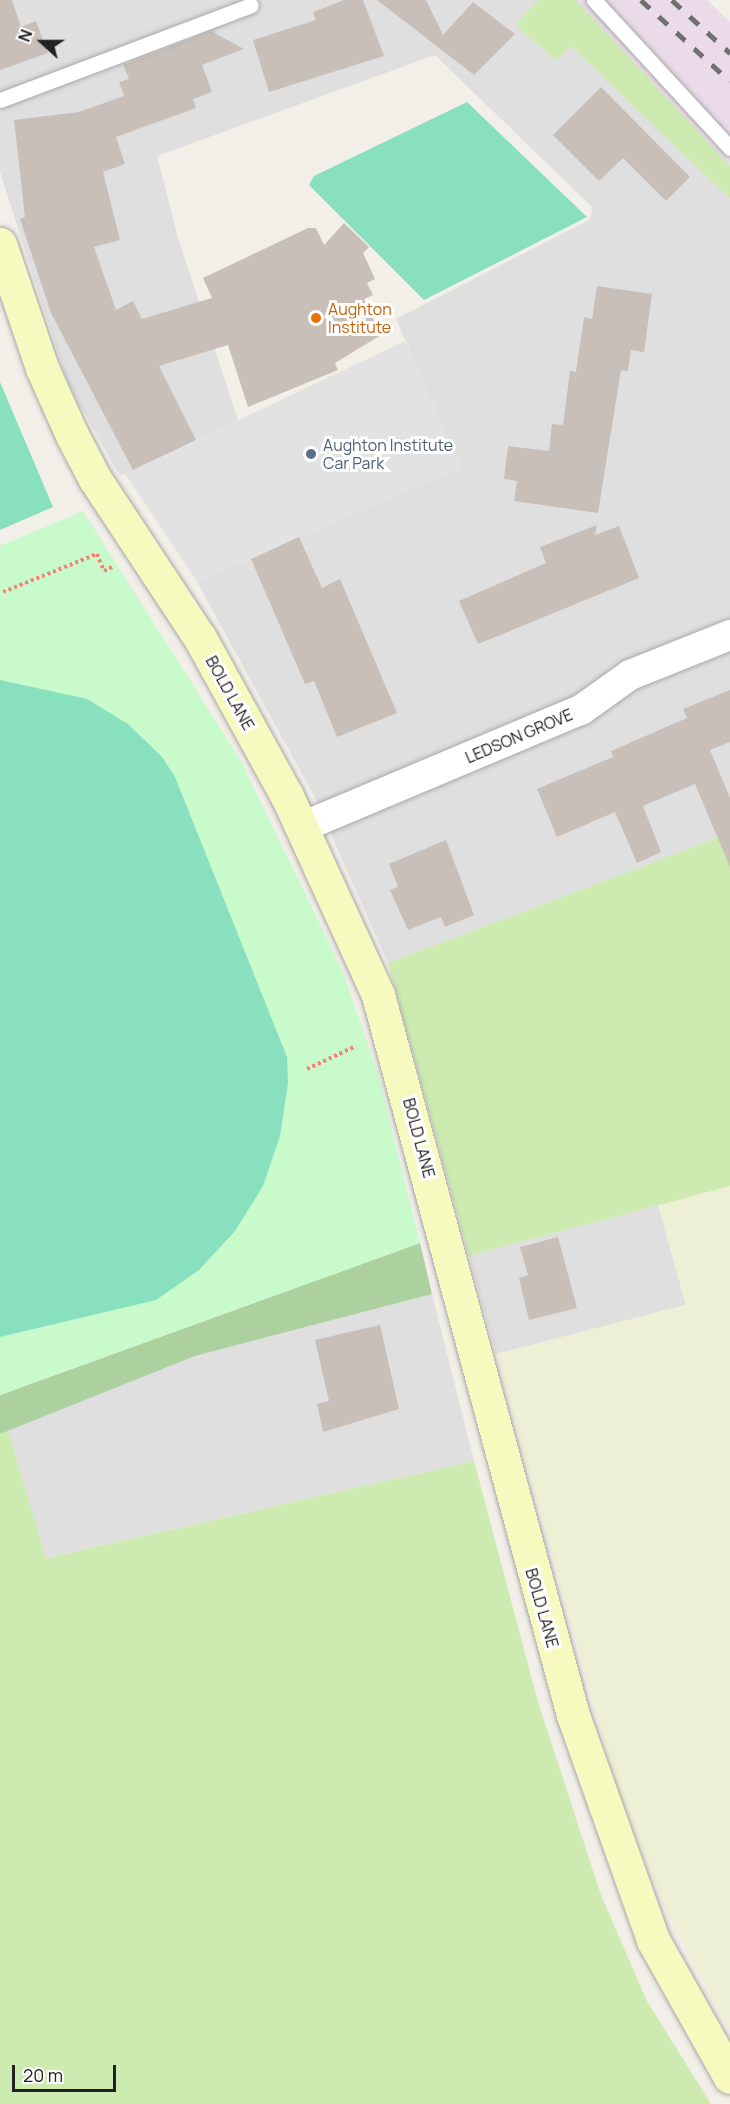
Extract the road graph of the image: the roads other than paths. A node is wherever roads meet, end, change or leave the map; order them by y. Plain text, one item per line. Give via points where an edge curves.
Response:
1 (594, 0) edge
2 (251, 5) dead end
3 (0, 100) edge
4 (730, 148) edge
5 (0, 244) edge
6 (730, 635) edge
7 (302, 826) junction
8 (730, 2078) edge

1 - 4 lane
2 - 3 lane
5 - 7 street, BOLD LANE via 42,368 72,435 200,638
6 - 7 street, LEDSON GROVE via 630,675 581,710
7 - 8 street, BOLD LANE via 368,970 395,1048 573,1715 653,1940

